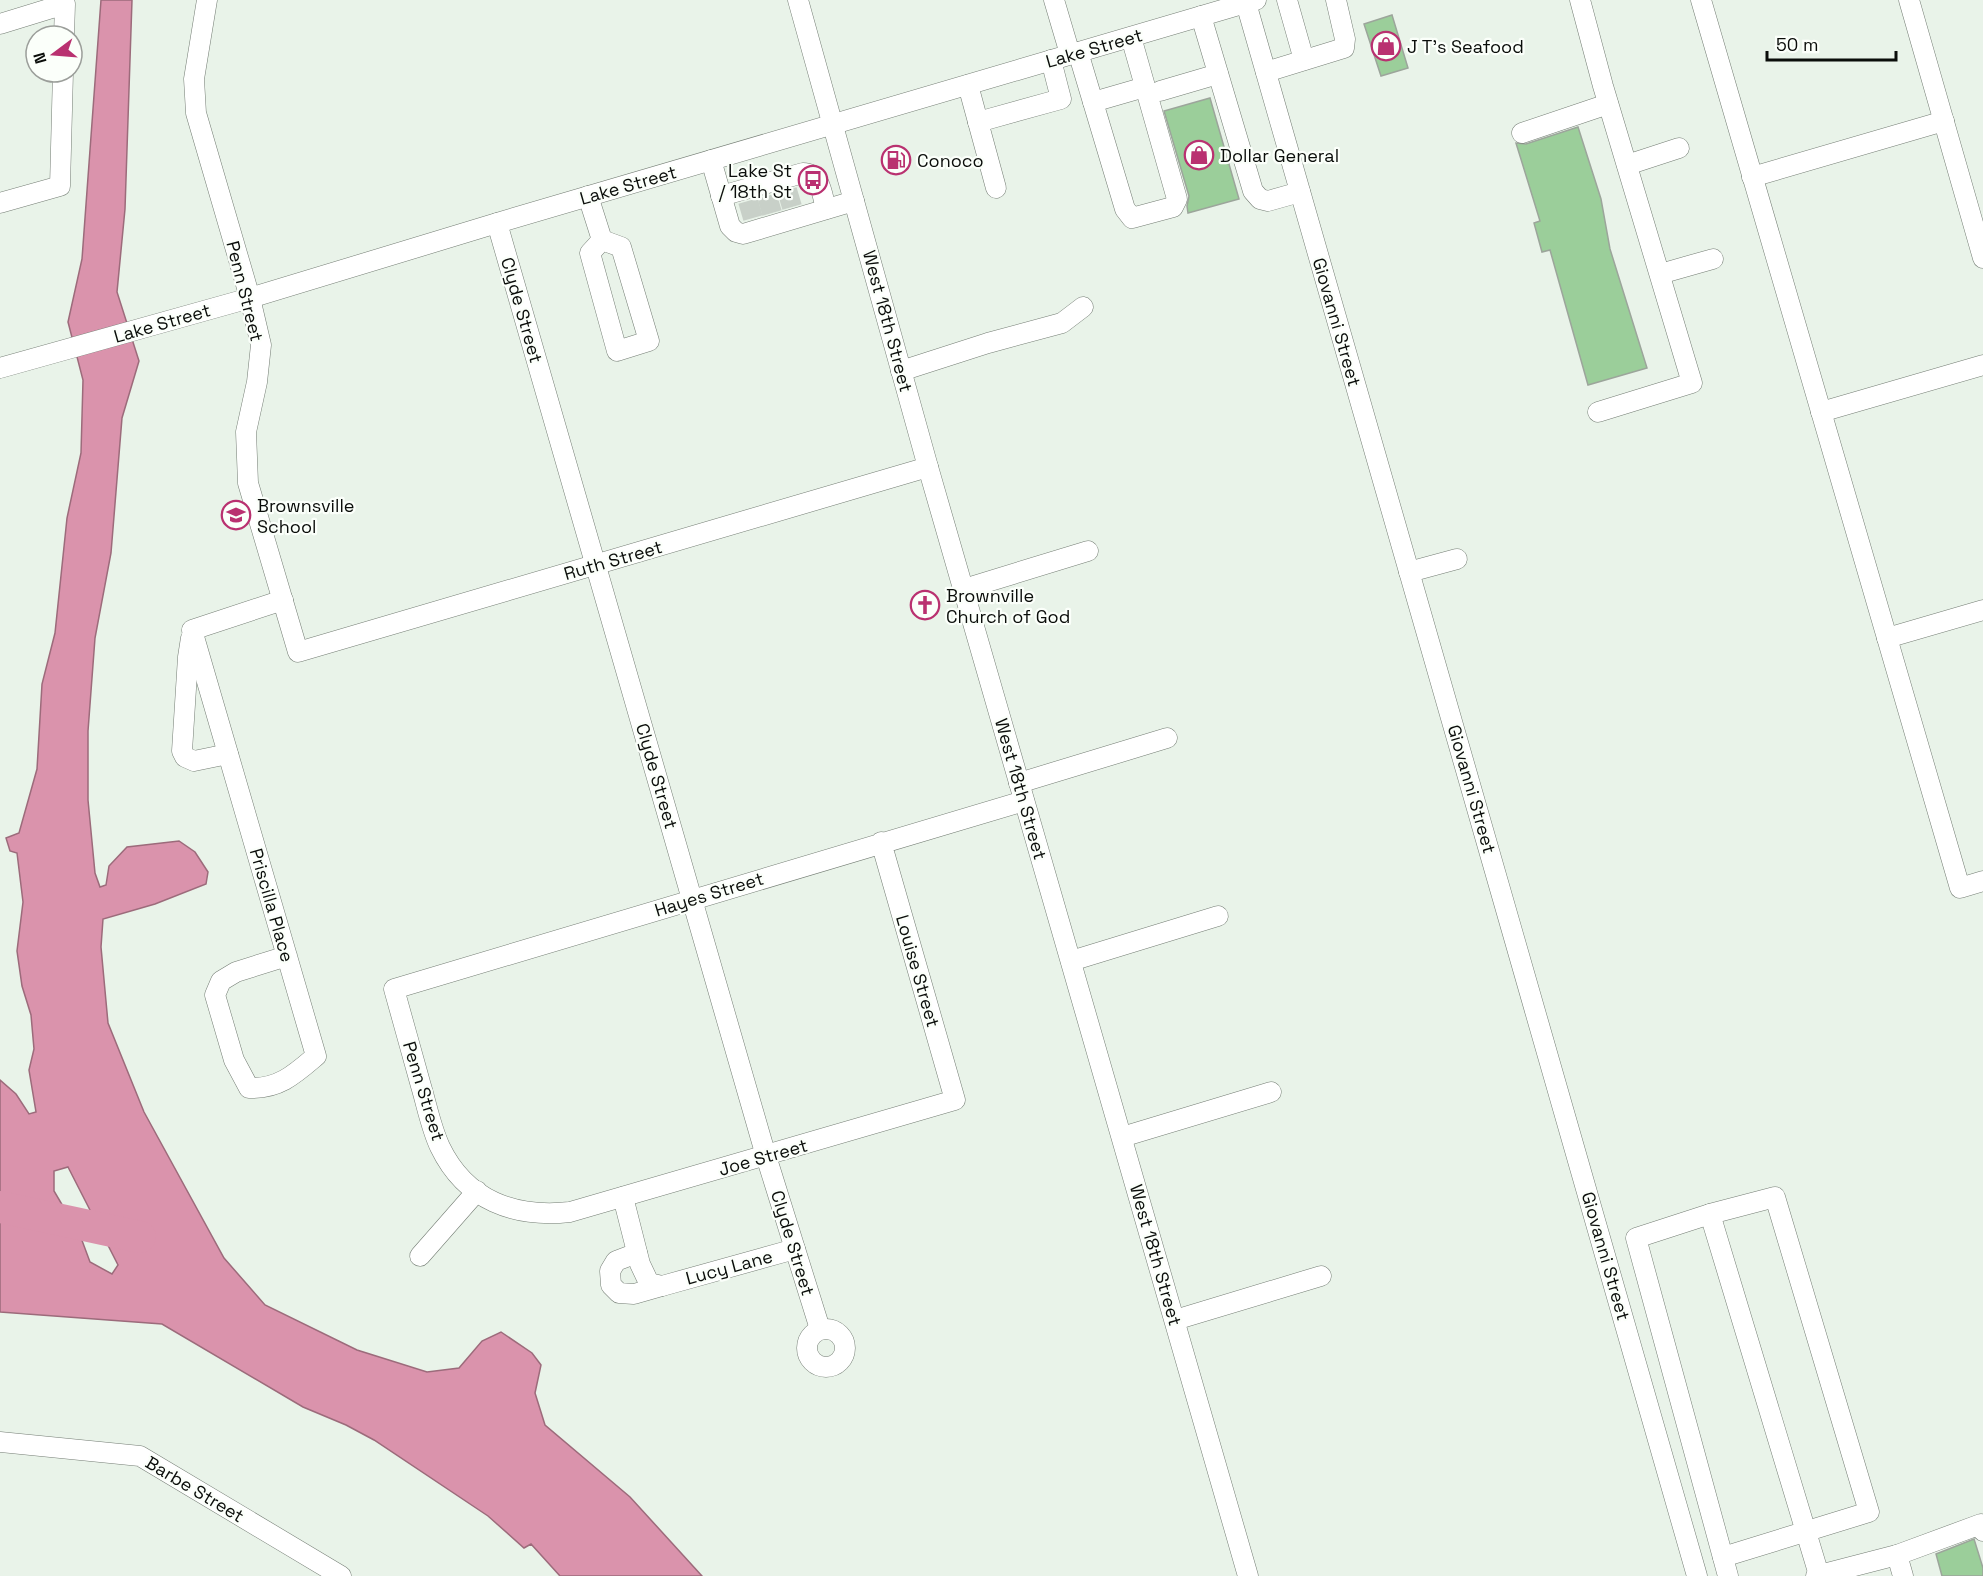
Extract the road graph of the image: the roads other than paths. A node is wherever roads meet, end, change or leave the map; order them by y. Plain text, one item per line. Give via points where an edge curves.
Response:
1 (207, 0) edge
2 (798, 0) edge
3 (1054, 0) edge
4 (1287, 0) edge
5 (1336, 0) edge
6 (1580, 0) edge
7 (1701, 0) edge
8 (1909, 0) edge
9 (1251, 1) edge
10 (64, 2) edge
11 (1201, 16) junction
12 (0, 24) edge
13 (64, 24) edge
14 (1131, 37) junction
15 (1066, 56) junction
16 (1304, 60) junction
17 (1266, 72) junction
18 (1218, 74) junction
19 (63, 84) edge
20 (968, 85) junction
21 (1153, 89) junction
22 (1093, 102) junction
23 (1608, 104) junction
24 (1944, 121) junction
25 (978, 122) junction
26 (834, 125) junction
27 (1522, 133) dead end
28 (1679, 148) dead end
29 (711, 160) junction
30 (1627, 165) junction
31 (1752, 177) junction
32 (996, 188) dead end
33 (1300, 192) junction
34 (588, 196) junction
35 (721, 196) junction
36 (790, 198) junction
37 (854, 201) junction
38 (0, 203) edge
39 (770, 204) junction
40 (826, 209) junction
41 (750, 210) junction
42 (497, 223) junction
43 (602, 240) junction
44 (1983, 258) edge
45 (1713, 259) dead end
46 (1660, 274) junction
47 (636, 296) junction
48 (250, 298) junction
49 (604, 305) junction
50 (1083, 307) dead end
51 (1983, 365) edge
52 (0, 369) edge
53 (901, 371) junction
54 (1598, 412) dead end
55 (1821, 412) junction
56 (928, 467) junction
57 (1088, 551) dead end
58 (1457, 559) dead end
59 (597, 565) junction
60 (1409, 572) junction
61 (964, 589) junction
62 (283, 600) junction
63 (1983, 610) edge
64 (192, 630) junction
65 (1887, 638) junction
66 (298, 652) joint
67 (1167, 738) dead end
68 (228, 754) junction
69 (1022, 792) junction
70 (881, 842) junction
71 (1983, 881) edge
72 (692, 899) junction
73 (1218, 916) dead end
74 (287, 956) junction
75 (1071, 961) junction
76 (394, 988) joint
77 (1271, 1092) dead end
78 (955, 1100) joint
79 (1122, 1137) junction
80 (766, 1156) junction
81 (477, 1191) junction
82 (623, 1197) junction
83 (570, 1212) joint
84 (1710, 1214) junction
85 (795, 1249) junction
86 (637, 1253) junction
87 (420, 1256) dead end
88 (1321, 1276) dead end
89 (662, 1286) junction
90 (1175, 1320) junction
91 (820, 1329) dead end
92 (0, 1442) edge
93 (1983, 1531) edge
94 (1806, 1532) junction
95 (1897, 1555) junction
96 (1726, 1567) edge
97 (341, 1576) edge
98 (1248, 1576) edge
99 (1697, 1576) edge
100 (1817, 1576) edge
101 (1903, 1576) edge

1 - 48 street, Penn Street via 194,79 196,114
2 - 26 street, West 18th Street
3 - 15 street
4 - 16 street
5 - 16 street via 1344,48
6 - 23 street
7 - 31 street
8 - 24 street
9 - 11 street, Lake Street
9 - 17 street, Giovanni Street
10 - 12 street
10 - 13 street
11 - 14 street, Lake Street
11 - 18 street
14 - 15 street, Lake Street
14 - 21 street
15 - 20 street, Lake Street
15 - 22 street
15 - 25 street via 1061,99
16 - 17 street
17 - 33 street, Giovanni Street
18 - 21 street
18 - 33 street via 1253,191 1268,201
19 - 38 street via 60,186
20 - 25 street
20 - 26 street, Lake Street
21 - 22 street
21 - 22 street via 1177,199 1173,207 1132,218 1125,209
23 - 27 street
23 - 30 street
24 - 31 street
24 - 44 street
25 - 32 street
26 - 29 street, Lake Street
26 - 37 street, West 18th Street
28 - 30 street
29 - 34 street, Lake Street
29 - 35 street
30 - 46 street
31 - 55 street
33 - 60 street, Giovanni Street
34 - 42 street, Lake Street
34 - 43 street
35 - 41 street
35 - 41 street via 730,226 736,232 743,234
36 - 39 street
36 - 39 street
36 - 40 street
36 - 40 street via 811,173 817,179
37 - 40 street
37 - 53 street, West 18th Street
39 - 41 street
39 - 41 street
42 - 48 street, Lake Street
42 - 59 street, Clyde Street
43 - 47 street via 621,247
43 - 49 street via 590,252
45 - 46 street
46 - 54 street via 1692,383
47 - 49 street
47 - 49 street via 649,341 617,351
48 - 52 street, Lake Street
48 - 62 street, Penn Street via 261,345 246,432 248,483
50 - 53 street via 1062,323
51 - 55 street
53 - 56 street, West 18th Street
55 - 65 street
56 - 59 street, Ruth Street
56 - 61 street, West 18th Street
57 - 61 street
58 - 60 street
59 - 66 street, Ruth Street
59 - 72 street, Clyde Street
60 - 99 street, Giovanni Street
61 - 69 street, West 18th Street
62 - 64 street
62 - 66 street, Penn Street
63 - 65 street
64 - 68 street, Priscilla Place
64 - 68 street via 182,751 194,761
65 - 71 street via 1960,888
67 - 69 street, Hayes Street
68 - 74 street, Priscilla Place
69 - 70 street, Hayes Street
69 - 75 street, West 18th Street
70 - 72 street, Hayes Street
70 - 78 street, Louise Street
72 - 76 street, Hayes Street
72 - 80 street, Clyde Street
73 - 75 street
74 - 74 street, Priscilla Place via 236,972 221,981 215,995 234,1060 249,1088 264,1089 292,1077 316,1056
75 - 79 street, West 18th Street
76 - 81 street, Penn Street via 435,1136 450,1165
77 - 79 street
78 - 80 street, Joe Street
79 - 90 street, West 18th Street
80 - 82 street, Joe Street
80 - 85 street, Clyde Street
81 - 83 street, Penn Street via 526,1213
81 - 87 street
82 - 83 street, Joe Street
82 - 86 street, Lucy Lane
84 - 94 street
84 - 94 street via 1775,1197 1869,1512
84 - 96 street via 1636,1238
85 - 89 street, Lucy Lane
85 - 91 street, Clyde Street
86 - 89 street, Lucy Lane via 649,1283
86 - 89 street, Lucy Lane via 616,1262 610,1270 611,1285 619,1293 634,1294
88 - 90 street
90 - 98 street, West 18th Street
92 - 97 street, Barbe Street via 140,1456
93 - 95 street via 1981,1524
94 - 96 street
94 - 100 street
95 - 100 street
95 - 101 street

